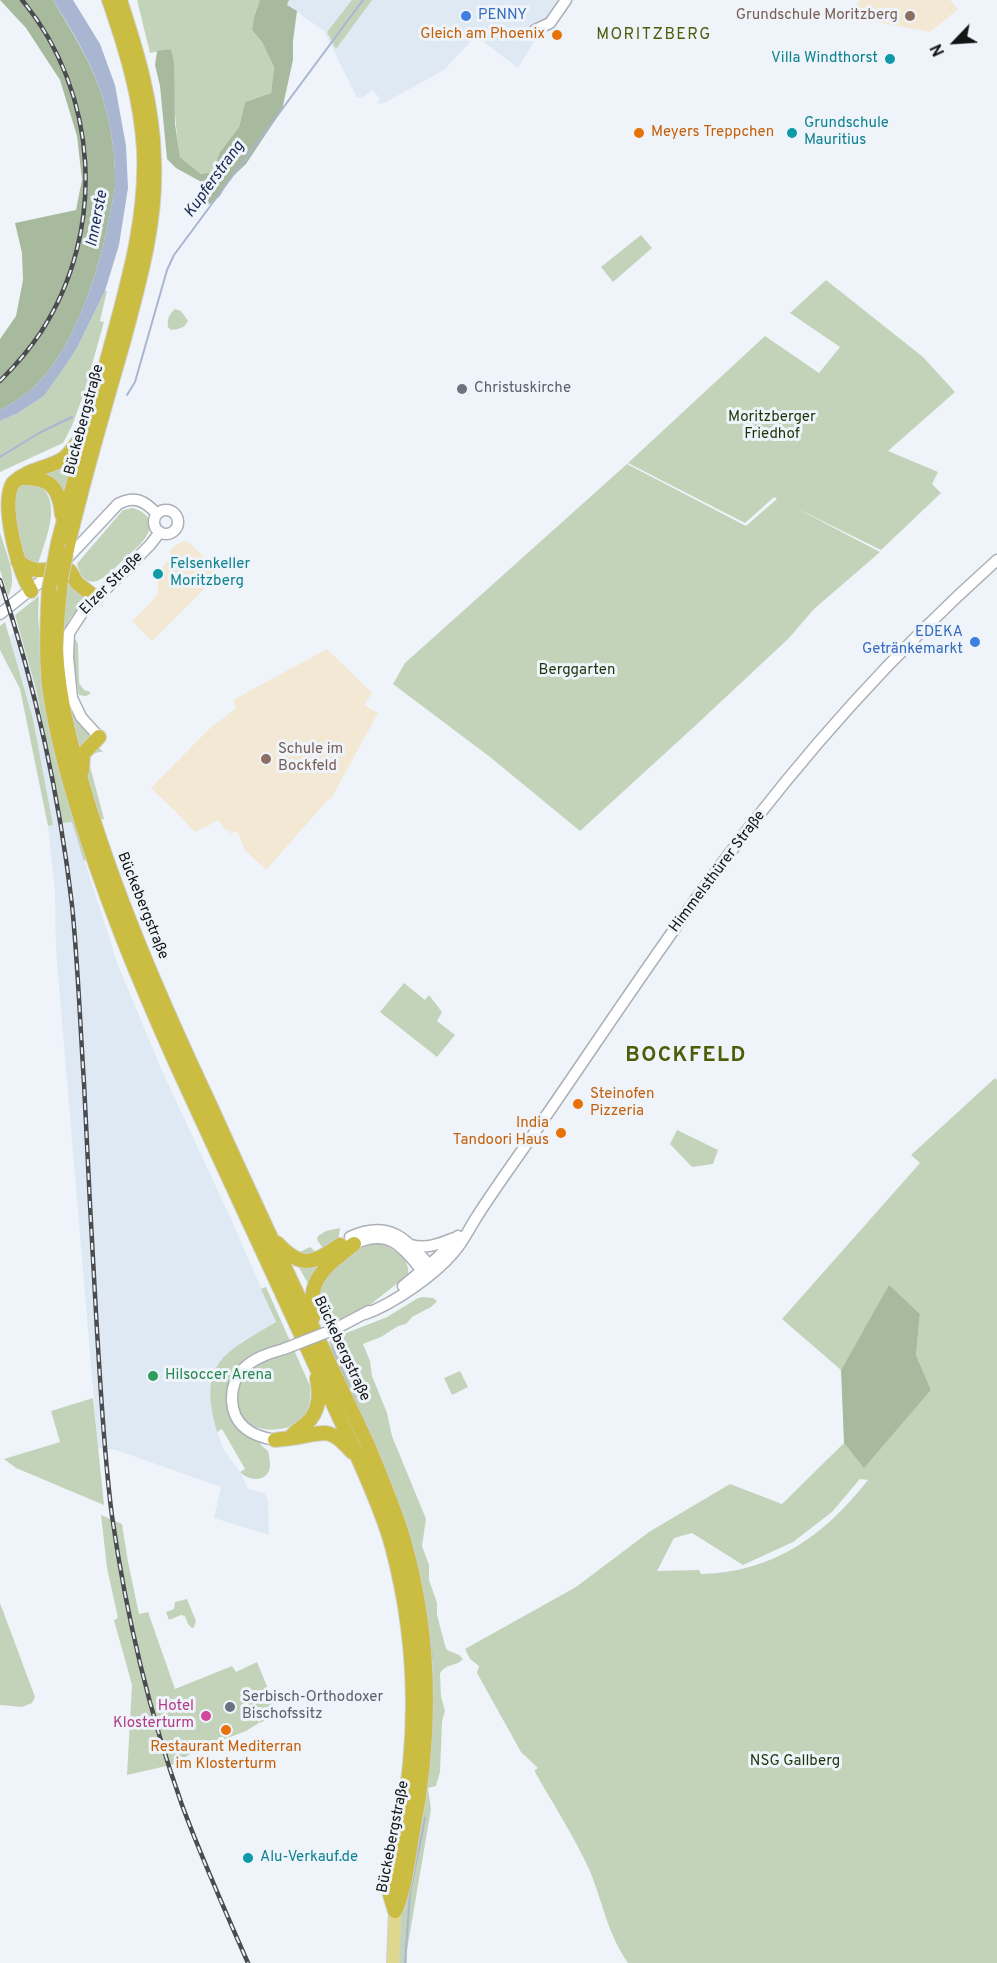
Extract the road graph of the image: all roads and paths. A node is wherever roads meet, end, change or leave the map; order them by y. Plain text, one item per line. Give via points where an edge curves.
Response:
1 (109, 0) edge
2 (566, 0) edge
3 (122, 4) edge
4 (535, 30) dead end
5 (88, 428) junction
6 (19, 478) junction
7 (157, 514) junction
8 (63, 521) junction
9 (160, 532) junction
10 (62, 549) junction
11 (997, 560) edge
12 (18, 562) junction
13 (64, 572) junction
14 (31, 591) junction
15 (96, 598) junction
16 (0, 614) edge
17 (99, 737) joint
18 (82, 782) junction
19 (477, 1216) junction
20 (270, 1235) junction
21 (458, 1237) junction
22 (352, 1240) junction
23 (411, 1245) junction
24 (426, 1268) junction
25 (365, 1314) junction
26 (314, 1330) junction
27 (314, 1361) junction
28 (291, 1437) junction
29 (275, 1440) joint
30 (359, 1460) junction
31 (394, 1911) junction
32 (393, 1963) edge

1 - 5 highway, Bückebergstraße via 137,93 144,188 132,266
2 - 4 street via 550,23
3 - 10 highway, Bückebergstraße via 152,125 152,216 137,289 70,534
5 - 6 highway via 64,457
5 - 8 highway, Bückebergstraße
6 - 8 highway via 40,479 52,485 60,500
6 - 12 highway via 7,490 3,509
7 - 9 street via 155,525
7 - 9 street, Elzer Straße via 168,510 178,520 173,531
7 - 13 street via 141,501 125,501 109,513
8 - 10 highway, Bückebergstraße
9 - 15 street, Elzer Straße
10 - 13 highway, Bückebergstraße, bridge
10 - 27 highway, Bückebergstraße, bridge via 49,589 49,685 70,783 93,859 150,1006
11 - 19 street, Himmelsthürer Straße via 881,672 805,758 699,895
12 - 13 highway via 43,572
12 - 14 highway
13 - 14 street
13 - 15 highway
13 - 18 highway, Bückebergstraße via 56,649 64,712
14 - 16 street
15 - 17 street, Elzer Straße via 71,628 68,657 76,708
17 - 18 highway via 83,754
18 - 20 highway, Bückebergstraße via 104,855 136,938
19 - 21 street, Himmelsthürer Straße
19 - 25 street, Himmelsthürer Straße via 444,1263 381,1309
20 - 22 highway via 290,1256 307,1261 322,1258
20 - 26 highway, Bückebergstraße
21 - 23 street via 430,1246
21 - 24 street, Himmelsthürer Straße
22 - 23 street via 363,1231 377,1229 393,1233
22 - 24 street via 391,1240
22 - 26 highway via 316,1282 310,1298
23 - 24 street
24 - 25 street, Himmelsthürer Straße
25 - 29 street, Himmelsthürer Straße, bridge via 252,1362 239,1374 232,1391 234,1411 243,1426
26 - 31 highway, Bückebergstraße via 386,1488 407,1551 420,1614 427,1723 423,1774 402,1896
27 - 28 highway via 318,1403 311,1419
27 - 30 highway, Bückebergstraße
28 - 29 highway
28 - 30 highway via 329,1433 343,1441
30 - 31 highway, Bückebergstraße via 391,1545 411,1650 413,1729 390,1896
31 - 32 main road

